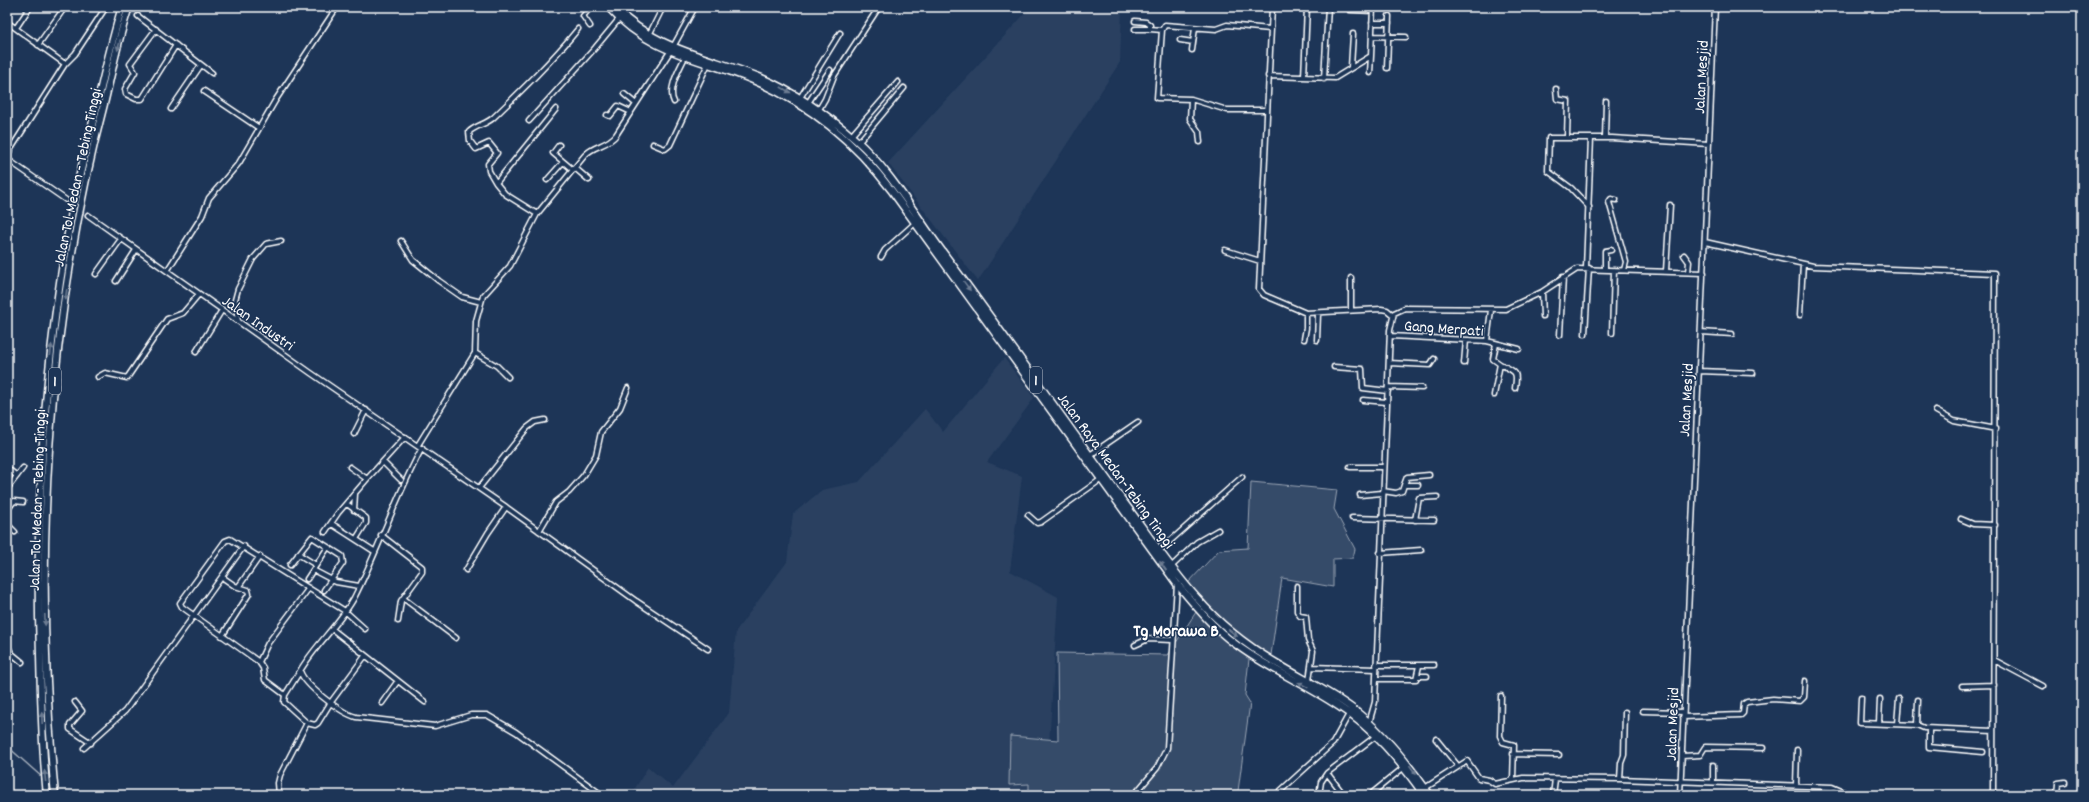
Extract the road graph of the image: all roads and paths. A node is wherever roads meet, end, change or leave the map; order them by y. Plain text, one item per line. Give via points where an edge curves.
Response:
1 (30, 7) edge
2 (65, 7) edge
3 (106, 7) edge
4 (122, 7) edge
5 (129, 7) edge
6 (337, 7) edge
7 (591, 7) edge
8 (663, 7) edge
9 (695, 7) edge
10 (878, 7) edge
11 (1272, 7) edge
12 (1307, 7) edge
13 (1328, 7) edge
14 (1715, 7) edge
15 (611, 8) edge
16 (1373, 9) edge
17 (1350, 10) dead end
18 (138, 16) tunnel mouth
19 (1389, 16) dead end
20 (619, 19) junction
21 (1135, 21) dead end
22 (7, 22) edge
23 (1372, 22) junction
24 (1389, 24) junction
25 (590, 26) dead end
26 (16, 28) junction
27 (1195, 28) junction
28 (156, 29) junction
29 (578, 29) dead end
30 (1135, 29) dead end
31 (1150, 29) junction
32 (1270, 29) junction
33 (1162, 30) junction
34 (840, 33) dead end
35 (1353, 34) dead end
36 (649, 35) junction
37 (1372, 36) junction
38 (1389, 36) junction
39 (1406, 37) dead end
40 (1180, 40) dead end
41 (1193, 42) junction
42 (38, 45) junction
43 (176, 45) junction
44 (672, 49) junction
45 (1192, 50) dead end
46 (1371, 56) junction
47 (685, 57) junction
48 (66, 64) junction
49 (708, 64) junction
50 (201, 65) junction
51 (1351, 68) junction
52 (1387, 68) dead end
53 (830, 70) dead end
54 (212, 73) dead end
55 (1370, 73) dead end
56 (1268, 76) junction
57 (1304, 77) junction
58 (1324, 79) junction
59 (898, 82) dead end
60 (904, 88) dead end
61 (1556, 90) dead end
62 (204, 91) dead end
63 (624, 94) dead end
64 (800, 98) junction
65 (1191, 99) junction
66 (1606, 101) dead end
67 (674, 102) dead end
68 (808, 103) junction
69 (636, 104) junction
70 (171, 109) dead end
71 (556, 109) dead end
72 (1267, 110) junction
73 (818, 111) junction
74 (631, 112) junction
75 (607, 115) dead end
76 (529, 121) dead end
77 (259, 128) junction
78 (851, 136) junction
79 (1567, 137) junction
80 (1591, 138) junction
81 (1605, 138) junction
82 (859, 142) junction
83 (1200, 142) dead end
84 (653, 144) dead end
85 (1709, 144) junction
86 (559, 145) dead end
87 (7, 155) edge
88 (7, 159) edge
89 (564, 162) junction
90 (574, 169) junction
91 (547, 180) dead end
92 (589, 180) dead end
93 (496, 183) junction
94 (66, 200) tunnel mouth
95 (1616, 200) dead end
96 (1670, 205) dead end
97 (1589, 207) junction
98 (537, 214) junction
99 (88, 215) tunnel mouth
100 (915, 223) junction
101 (121, 239) junction
102 (401, 240) dead end
103 (282, 241) dead end
104 (1705, 242) junction
105 (136, 250) junction
106 (1225, 250) dead end
107 (1612, 250) dead end
108 (1684, 255) dead end
109 (881, 257) dead end
110 (1260, 261) junction
111 (1803, 264) junction
112 (1588, 268) junction
113 (1605, 269) junction
114 (1614, 270) junction
115 (1624, 270) junction
116 (167, 271) junction
117 (1666, 271) junction
118 (1688, 272) junction
119 (1704, 273) junction
120 (96, 274) dead end
121 (1563, 277) junction
122 (1351, 278) dead end
123 (116, 281) dead end
124 (1542, 292) junction
125 (199, 294) junction
126 (481, 302) junction
127 (222, 310) junction
128 (1351, 310) junction
129 (1491, 310) junction
130 (1306, 313) junction
131 (1318, 314) junction
132 (1393, 315) junction
133 (1800, 315) dead end
134 (1543, 316) dead end
135 (238, 322) junction
136 (1701, 332) junction
137 (1612, 333) dead end
138 (1585, 334) dead end
139 (1732, 334) dead end
140 (1560, 335) dead end
141 (1391, 336) junction
142 (1304, 339) dead end
143 (1317, 340) dead end
144 (1466, 340) junction
145 (1487, 341) junction
146 (1496, 344) junction
147 (1519, 349) dead end
148 (196, 352) dead end
149 (476, 353) junction
150 (1434, 359) dead end
151 (1389, 363) junction
152 (1464, 363) dead end
153 (1500, 364) junction
154 (1334, 367) dead end
155 (1699, 371) junction
156 (1753, 373) dead end
157 (98, 377) dead end
158 (508, 377) dead end
159 (628, 388) dead end
160 (1422, 388) dead end
161 (1515, 388) dead end
162 (1388, 389) junction
163 (1494, 395) dead end
164 (1363, 400) dead end
165 (1387, 402) junction
166 (366, 410) junction
167 (1936, 410) dead end
168 (545, 420) dead end
169 (1138, 422) dead end
170 (1996, 429) junction
171 (354, 434) dead end
172 (405, 437) junction
173 (418, 445) junction
174 (422, 448) junction
175 (1090, 455) junction
176 (383, 462) junction
177 (350, 467) dead end
178 (1350, 467) dead end
179 (1384, 467) junction
180 (7, 468) edge
181 (23, 468) dead end
182 (1429, 475) dead end
183 (17, 476) junction
184 (1242, 477) dead end
185 (367, 479) junction
186 (401, 480) dead end
187 (1100, 480) junction
188 (1418, 484) dead end
189 (1404, 485) junction
190 (479, 488) junction
191 (7, 489) edge
192 (1383, 492) junction
193 (355, 493) junction
194 (1360, 495) dead end
195 (1437, 497) dead end
196 (23, 502) dead end
197 (347, 504) junction
198 (506, 507) junction
199 (7, 510) edge
200 (354, 510) junction
201 (1028, 515) dead end
202 (1352, 518) dead end
203 (1381, 519) junction
204 (1961, 519) dead end
205 (1415, 520) junction
206 (1434, 520) dead end
207 (332, 524) junction
208 (1995, 525) junction
209 (8, 527) edge
210 (1218, 530) dead end
211 (539, 531) junction
212 (16, 532) dead end
213 (325, 532) dead end
214 (382, 535) junction
215 (356, 539) junction
216 (244, 546) junction
217 (328, 547) junction
218 (1160, 550) junction
219 (1421, 550) dead end
220 (374, 551) junction
221 (1380, 553) junction
222 (298, 554) junction
223 (260, 556) junction
224 (290, 565) dead end
225 (316, 565) junction
226 (1172, 566) junction
227 (313, 570) junction
228 (466, 570) dead end
229 (222, 577) junction
230 (307, 579) dead end
231 (331, 580) junction
232 (1177, 584) junction
233 (239, 586) junction
234 (359, 586) junction
235 (1297, 586) dead end
236 (309, 588) junction
237 (324, 590) dead end
238 (403, 598) junction
239 (345, 611) junction
240 (194, 616) junction
241 (398, 621) dead end
242 (332, 629) junction
243 (365, 629) dead end
244 (222, 636) junction
245 (456, 638) dead end
246 (1172, 640) junction
247 (7, 644) edge
248 (1135, 645) dead end
249 (708, 649) dead end
250 (365, 656) junction
251 (1994, 660) junction
252 (22, 662) dead end
253 (259, 662) junction
254 (1434, 665) dead end
255 (1419, 666) junction
256 (1311, 667) junction
257 (1376, 667) junction
258 (300, 671) junction
259 (1418, 676) junction
260 (1427, 676) dead end
261 (1376, 679) junction
262 (1309, 681) junction
263 (1805, 681) dead end
264 (397, 682) junction
265 (1994, 685) junction
266 (1962, 686) dead end
267 (2043, 686) dead end
268 (285, 695) junction
269 (1501, 696) dead end
270 (1861, 698) dead end
271 (1880, 699) dead end
272 (1898, 700) dead end
273 (1918, 700) dead end
274 (75, 702) dead end
275 (331, 702) junction
276 (425, 702) dead end
277 (382, 703) dead end
278 (1643, 711) dead end
279 (1625, 712) dead end
280 (1349, 714) junction
281 (1683, 715) junction
282 (1369, 723) junction
283 (307, 724) junction
284 (1879, 724) junction
285 (1898, 724) junction
286 (1917, 725) junction
287 (1930, 729) junction
288 (1993, 731) junction
289 (1378, 735) junction
290 (1436, 739) dead end
291 (91, 743) junction
292 (84, 748) dead end
293 (1762, 748) dead end
294 (1797, 750) dead end
295 (1983, 752) dead end
296 (1513, 754) junction
297 (1558, 755) dead end
298 (1682, 756) junction
299 (1713, 765) dead end
300 (1458, 766) junction
301 (1404, 768) junction
302 (1327, 772) junction
303 (1555, 779) junction
304 (1620, 779) junction
305 (1513, 780) junction
306 (1681, 781) junction
307 (1713, 782) junction
308 (2065, 782) dead end
309 (1796, 785) junction
310 (1426, 788) junction
311 (1371, 794) edge
312 (47, 795) edge
313 (54, 795) edge
314 (279, 795) edge
315 (602, 795) edge
316 (1134, 795) edge
317 (1276, 795) edge
318 (1319, 795) edge
319 (1344, 795) edge
320 (1424, 795) edge
321 (1430, 795) edge
322 (1553, 795) edge
323 (1680, 795) edge
324 (1846, 795) edge
325 (1993, 795) edge
326 (2057, 795) edge

1 - 26 street
2 - 42 street
3 - 48 street
312 -> 4 highway, 1 via 43,757 37,588 40,484 51,353 66,240 80,172
5 -> 313 highway, Jalan Tol Medan - Tebing Tinggi / 1 via 81,199 63,313 52,414 45,592
6 - 77 street
7 - 25 street via 583,16
8 - 36 street
9 - 44 street
10 - 73 street via 834,76
11 - 32 street
12 - 57 street
13 - 58 street
14 - 85 street, Jalan Mesjid
15 - 20 highway, Jalan Raya Medan-Tebing Tinggi / 1
15 - 36 highway, Jalan Raya Medan-Tebing Tinggi / 1
16 - 17 street
16 - 23 street
18 - 28 street
19 - 24 street
20 - 44 highway, Jalan Raya Medan-Tebing Tinggi / 1 via 647,40
20 - 76 street
21 - 31 street via 1146,22
22 - 26 street
23 - 24 street
23 - 37 street
24 - 38 street
26 - 42 street
27 - 32 street via 1216,29 1227,25
27 - 33 street via 1166,25
27 - 41 street
28 - 43 street
28 - 43 street via 130,64 135,72 125,90 126,94 141,100
29 - 93 street via 553,60 491,120 469,132 470,140 476,149 489,143 497,153 488,164
30 - 31 street
31 - 33 street
32 - 56 street
33 - 65 street via 1157,98
34 - 64 street
35 - 51 street
36 - 44 highway, Jalan Raya Medan-Tebing Tinggi / 1
37 - 38 street
37 - 46 street
38 - 39 street
38 - 52 street
40 - 41 street
41 - 45 street
42 - 48 street
43 - 50 street
44 - 47 highway, Jalan Raya Medan-Tebing Tinggi / 1
44 -> 64 highway, Jalan Raya Medan-Tebing Tinggi / 1 via 726,64
44 - 69 street
46 - 51 street
46 - 55 street
47 - 49 highway, Jalan Raya Medan-Tebing Tinggi / 1
47 - 67 street via 674,86
48 - 87 street
49 - 84 street via 670,145 661,149
49 - 100 highway, Jalan Raya Medan-Tebing Tinggi / 1 via 762,85 812,112 841,133 873,166
50 - 54 street
50 - 70 street
51 - 58 street via 1338,77
53 - 68 street
56 - 57 street
56 - 72 street
57 - 58 street
59 - 78 street
60 - 82 street
61 - 79 street via 1557,99 1568,100
62 - 77 street
63 - 69 street
64 - 68 highway, Jalan Raya Medan-Tebing Tinggi / 1
65 - 72 street via 1222,109
65 - 83 street via 1190,118 1199,132
66 - 81 street
68 - 73 highway, Jalan Raya Medan-Tebing Tinggi / 1
69 - 74 street
71 - 93 street
72 - 110 street
73 - 78 highway, Jalan Raya Medan-Tebing Tinggi / 1
74 - 75 street via 618,106 610,116
74 - 90 street via 614,139 587,152
77 - 116 street via 239,163 209,198 202,216
78 - 82 highway, Jalan Raya Medan-Tebing Tinggi / 1
79 - 80 street
79 - 97 street via 1549,138 1547,170 1571,188
80 - 81 street
80 - 97 street
81 - 85 street
82 -> 175 highway, Jalan Raya Medan-Tebing Tinggi / 1 via 908,204
85 - 104 street, Jalan Mesjid
86 - 89 street via 553,152
88 - 94 street
89 - 90 street
89 - 91 street
90 - 92 street
90 - 98 street
93 - 98 street via 505,194
95 - 115 street via 1611,199 1609,202 1626,262
96 - 117 street
97 - 112 street
98 - 126 street via 510,266 486,292
99 - 101 street, Jalan Industri
100 - 109 street via 885,250
100 - 187 highway, Jalan Raya Medan-Tebing Tinggi / 1
101 - 105 street, Jalan Industri
101 - 120 street
102 - 126 street via 413,260 439,281 462,297
103 - 135 street via 266,244 248,267 235,300
104 - 111 street
104 - 119 street, Jalan Mesjid
105 - 116 street, Jalan Industri
105 - 123 street
106 - 110 street
107 - 113 street via 1605,251
108 - 118 street via 1689,262
110 - 130 street via 1260,292
111 - 133 street
111 - 170 street via 1995,273
112 - 113 street
112 - 121 street via 1577,269
112 - 138 street
113 - 114 street
114 - 115 street
114 - 137 street
115 - 117 street
116 - 125 street, Jalan Industri
117 - 118 street
118 - 119 street
119 - 136 street, Jalan Mesjid
121 - 124 street
121 - 140 street
122 - 128 street
124 - 129 street via 1506,309
124 - 134 street
125 - 127 street, Jalan Industri
125 - 157 street via 183,313 167,319 127,378 103,373
126 - 149 street via 476,321
127 - 135 street, Jalan Industri
127 - 148 street
128 - 131 street
128 - 132 street via 1384,310
129 - 132 street via 1405,308
129 - 145 street
130 - 131 street
130 - 142 street
131 - 143 street
132 - 141 street
135 - 166 street, Jalan Industri
136 - 139 street
136 - 155 street, Jalan Mesjid
141 - 144 street, Gang Merpati
141 - 151 street
144 - 145 street, Gang Merpati
144 - 152 street
145 - 146 street, Gang Merpati
146 - 147 street, Gang Merpati
146 - 153 street via 1493,359
149 - 158 street via 497,366
149 - 173 street
150 - 151 street via 1430,365
151 - 162 street
153 - 161 street via 1517,375
153 - 163 street
154 - 162 street via 1362,369 1362,388
155 - 156 street
155 - 281 street, Jalan Mesjid
159 - 211 street via 620,408 601,432 598,451 592,462 569,492 556,502
160 - 162 street
162 - 165 street
164 - 165 street
165 - 179 street
166 - 171 street
166 - 172 street, Jalan Industri
167 - 170 street via 1954,421
168 - 190 street via 535,422 527,428
169 - 175 street
170 - 208 street
172 - 173 street, Jalan Industri
172 - 176 street
173 - 174 street, Jalan Industri
174 - 190 street, Jalan Industri
174 - 214 street
175 - 218 highway, Jalan Raya Medan-Tebing Tinggi / 1
176 - 185 street
176 - 186 street
177 - 185 street
178 - 179 street
179 - 192 street
180 - 183 street
181 - 183 street
182 - 189 street via 1407,477
183 - 191 street
184 - 218 street
185 - 193 street
187 - 201 street via 1041,522 1037,523
232 -> 187 highway, Jalan Raya Medan-Tebing Tinggi / 1
188 - 189 street
189 - 192 street via 1398,493
190 - 198 street, Jalan Industri
192 - 194 street
192 - 203 street
193 - 197 street
193 - 200 street
195 - 205 street via 1419,498
196 - 199 street via 14,501
197 - 200 street
197 - 207 street
198 - 211 street, Jalan Industri
198 - 228 street
200 - 215 street via 366,520
202 - 203 street
203 - 205 street
203 - 221 street
204 - 208 street via 1973,524
205 - 206 street
207 - 213 street
207 - 215 street
208 - 251 street
209 - 212 street
210 - 226 street via 1197,542
211 - 249 street, Jalan Industri
214 - 220 street
214 - 238 street via 422,567 422,572
215 - 220 street
216 - 223 street
216 - 229 street
216 - 240 street via 232,539 226,540 185,596 180,606
217 - 222 street via 312,537
217 - 225 street
217 - 231 street via 344,559
218 - 226 highway, Jalan Raya Medan-Tebing Tinggi / 1
219 - 221 street
220 - 234 street
221 - 257 street
222 - 224 street
222 - 225 street
223 - 233 street
223 - 236 street
225 - 227 street
226 -> 262 highway, Jalan Raya Medan-Tebing Tinggi / 1 via 1197,598 1232,634
227 - 230 street
227 - 231 street
229 - 233 street
229 - 240 street
231 - 234 street
231 - 237 street
232 - 246 street
280 -> 232 highway, Jalan Raya Medan-Tebing Tinggi / 1 via 1234,643
233 - 244 street via 248,590 249,594
234 - 239 street
235 - 256 street via 1297,611 1300,616 1306,617 1308,640 1313,650
236 - 239 street
236 - 253 street via 268,643
238 - 241 street
238 - 245 street
239 - 242 street
239 - 243 street
240 - 244 street
240 - 291 street via 163,655 121,716
242 - 250 street
242 - 258 street
244 - 253 street
246 - 248 street via 1148,639
246 - 316 street via 1167,748 1157,768
247 - 252 street via 14,656
250 - 264 street
250 - 275 street
251 - 265 street
251 - 267 street
253 - 268 street via 265,680
254 - 255 street
255 - 257 street
255 - 259 street
256 - 257 street
256 - 262 street
257 - 261 street
258 - 268 street
258 - 275 street via 304,680
259 - 260 street
259 - 261 street via 1416,679
261 - 282 street via 1375,702
262 - 282 highway, Jalan Raya Medan-Tebing Tinggi / 1
263 - 281 street via 1804,697 1800,701 1773,699 1747,702 1741,715
264 - 276 street
264 - 277 street
265 - 266 street
265 - 288 street
268 - 283 street via 284,702
269 - 296 street via 1501,740 1514,744
270 - 284 street via 1860,723
271 - 284 street
272 - 285 street
273 - 286 street
274 - 291 street via 82,711 70,725 70,729
275 - 283 street via 318,723
275 - 315 street via 356,717 426,726 487,715 516,732
278 - 281 street
279 - 304 street via 1624,756
280 - 289 highway, Jalan Raya Medan-Tebing Tinggi / 1
280 - 317 street via 1333,743
281 - 298 street, Jalan Mesjid
282 - 289 highway, Jalan Raya Medan-Tebing Tinggi / 1
283 - 314 street via 280,775
284 - 285 street
285 - 286 street
286 - 287 street
287 - 288 street
287 - 295 street via 1929,747
288 - 325 street
289 - 301 highway, Jalan Raya Medan-Tebing Tinggi / 1
289 - 302 street
289 -> 310 highway, Jalan Raya Medan-Tebing Tinggi / 1 via 1408,763
290 - 300 street
291 - 292 street
293 - 298 street via 1705,747 1700,755
294 - 309 street
296 - 297 street
296 - 305 street
298 - 306 street, Jalan Mesjid
299 - 307 street
300 - 305 street via 1467,761 1480,778 1494,784
300 - 310 street
301 - 311 street
301 - 320 highway, Jalan Raya Medan-Tebing Tinggi / 1
302 - 318 street via 1321,782
302 - 319 street
303 - 304 street
303 - 305 street
303 - 322 street
304 - 306 street
306 - 307 street
306 - 323 street, Jalan Mesjid
307 - 309 street
308 - 326 street via 2058,783
309 - 324 street via 1832,787
310 - 321 highway, Jalan Raya Medan-Tebing Tinggi / 1

